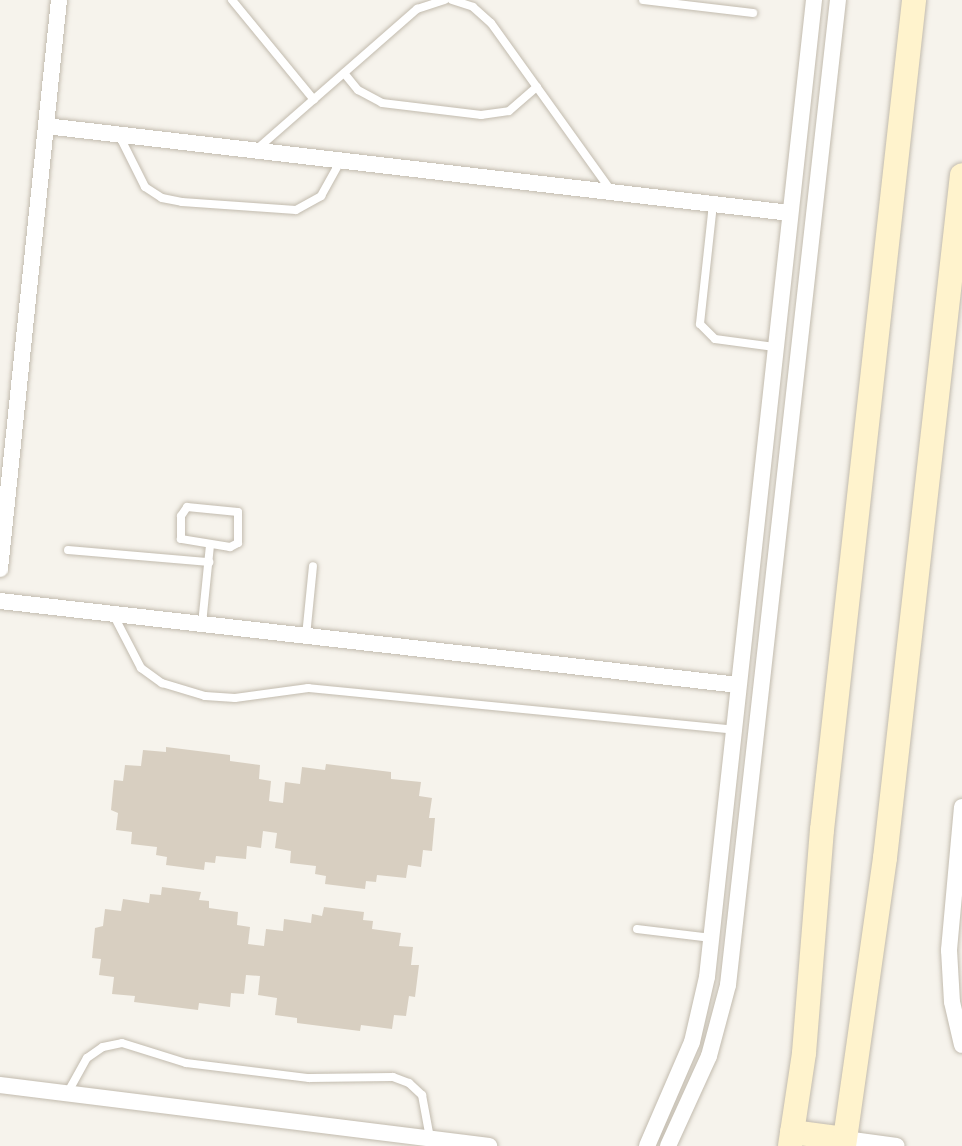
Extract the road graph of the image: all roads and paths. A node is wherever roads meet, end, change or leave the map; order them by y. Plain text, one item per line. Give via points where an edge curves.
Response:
1 (59, 0) edge
2 (232, 0) edge
3 (445, 0) edge
4 (452, 0) edge
5 (642, 0) edge
6 (814, 0) edge
7 (838, 0) edge
8 (914, 0) edge
9 (753, 14) dead end
10 (344, 73) junction
11 (537, 87) junction
12 (314, 100) junction
13 (46, 126) junction
14 (118, 134) junction
15 (255, 150) junction
16 (341, 160) junction
17 (962, 175) edge
18 (612, 192) junction
19 (713, 204) junction
20 (790, 213) junction
21 (774, 347) junction
22 (210, 545) junction
23 (68, 550) dead end
24 (209, 562) junction
25 (313, 566) dead end
26 (0, 569) edge
27 (0, 602) edge
28 (113, 614) junction
29 (202, 624) junction
30 (306, 636) junction
31 (738, 685) junction
32 (733, 730) junction
33 (961, 816) edge
34 (637, 929) dead end
35 (711, 938) junction
36 (962, 1045) edge
37 (0, 1084) edge
38 (68, 1092) junction
39 (430, 1138) junction
40 (791, 1139) edge
41 (844, 1143) edge
42 (489, 1146) edge
43 (647, 1146) edge
44 (668, 1146) edge
45 (897, 1146) edge

1 - 13 street
2 - 12 lane
3 - 10 lane via 417,9
4 - 11 lane via 483,14
5 - 9 lane
6 - 20 street
7 - 44 street via 728,985 709,1056
8 - 40 street
10 - 11 lane via 358,90 382,103 490,116 517,106
10 - 12 lane
11 - 18 lane
12 - 15 lane
13 - 14 street
13 - 26 street
14 - 15 street
14 - 16 lane via 145,187 162,198 182,202 296,210 321,196
15 - 16 street
16 - 18 street
17 - 41 street via 885,858
18 - 19 street
19 - 20 street
19 - 21 lane via 700,324 715,339
20 - 21 street
21 - 31 street
22 - 22 lane via 238,543 241,514 187,507 181,516 181,540
22 - 24 lane
23 - 24 lane
24 - 29 lane
25 - 30 lane
27 - 28 street
28 - 29 street
28 - 32 lane via 141,668 162,683 205,696 235,698 308,688
29 - 30 street
30 - 31 street
31 - 32 street
32 - 35 street
33 - 36 street via 949,950 952,1002
34 - 35 lane
35 - 43 street via 700,1015
37 - 38 street
38 - 39 street
38 - 39 lane via 87,1058 103,1047 122,1043 208,1066 309,1078 393,1077 410,1083 422,1095
39 - 42 street
40 - 41 street
41 - 45 street

